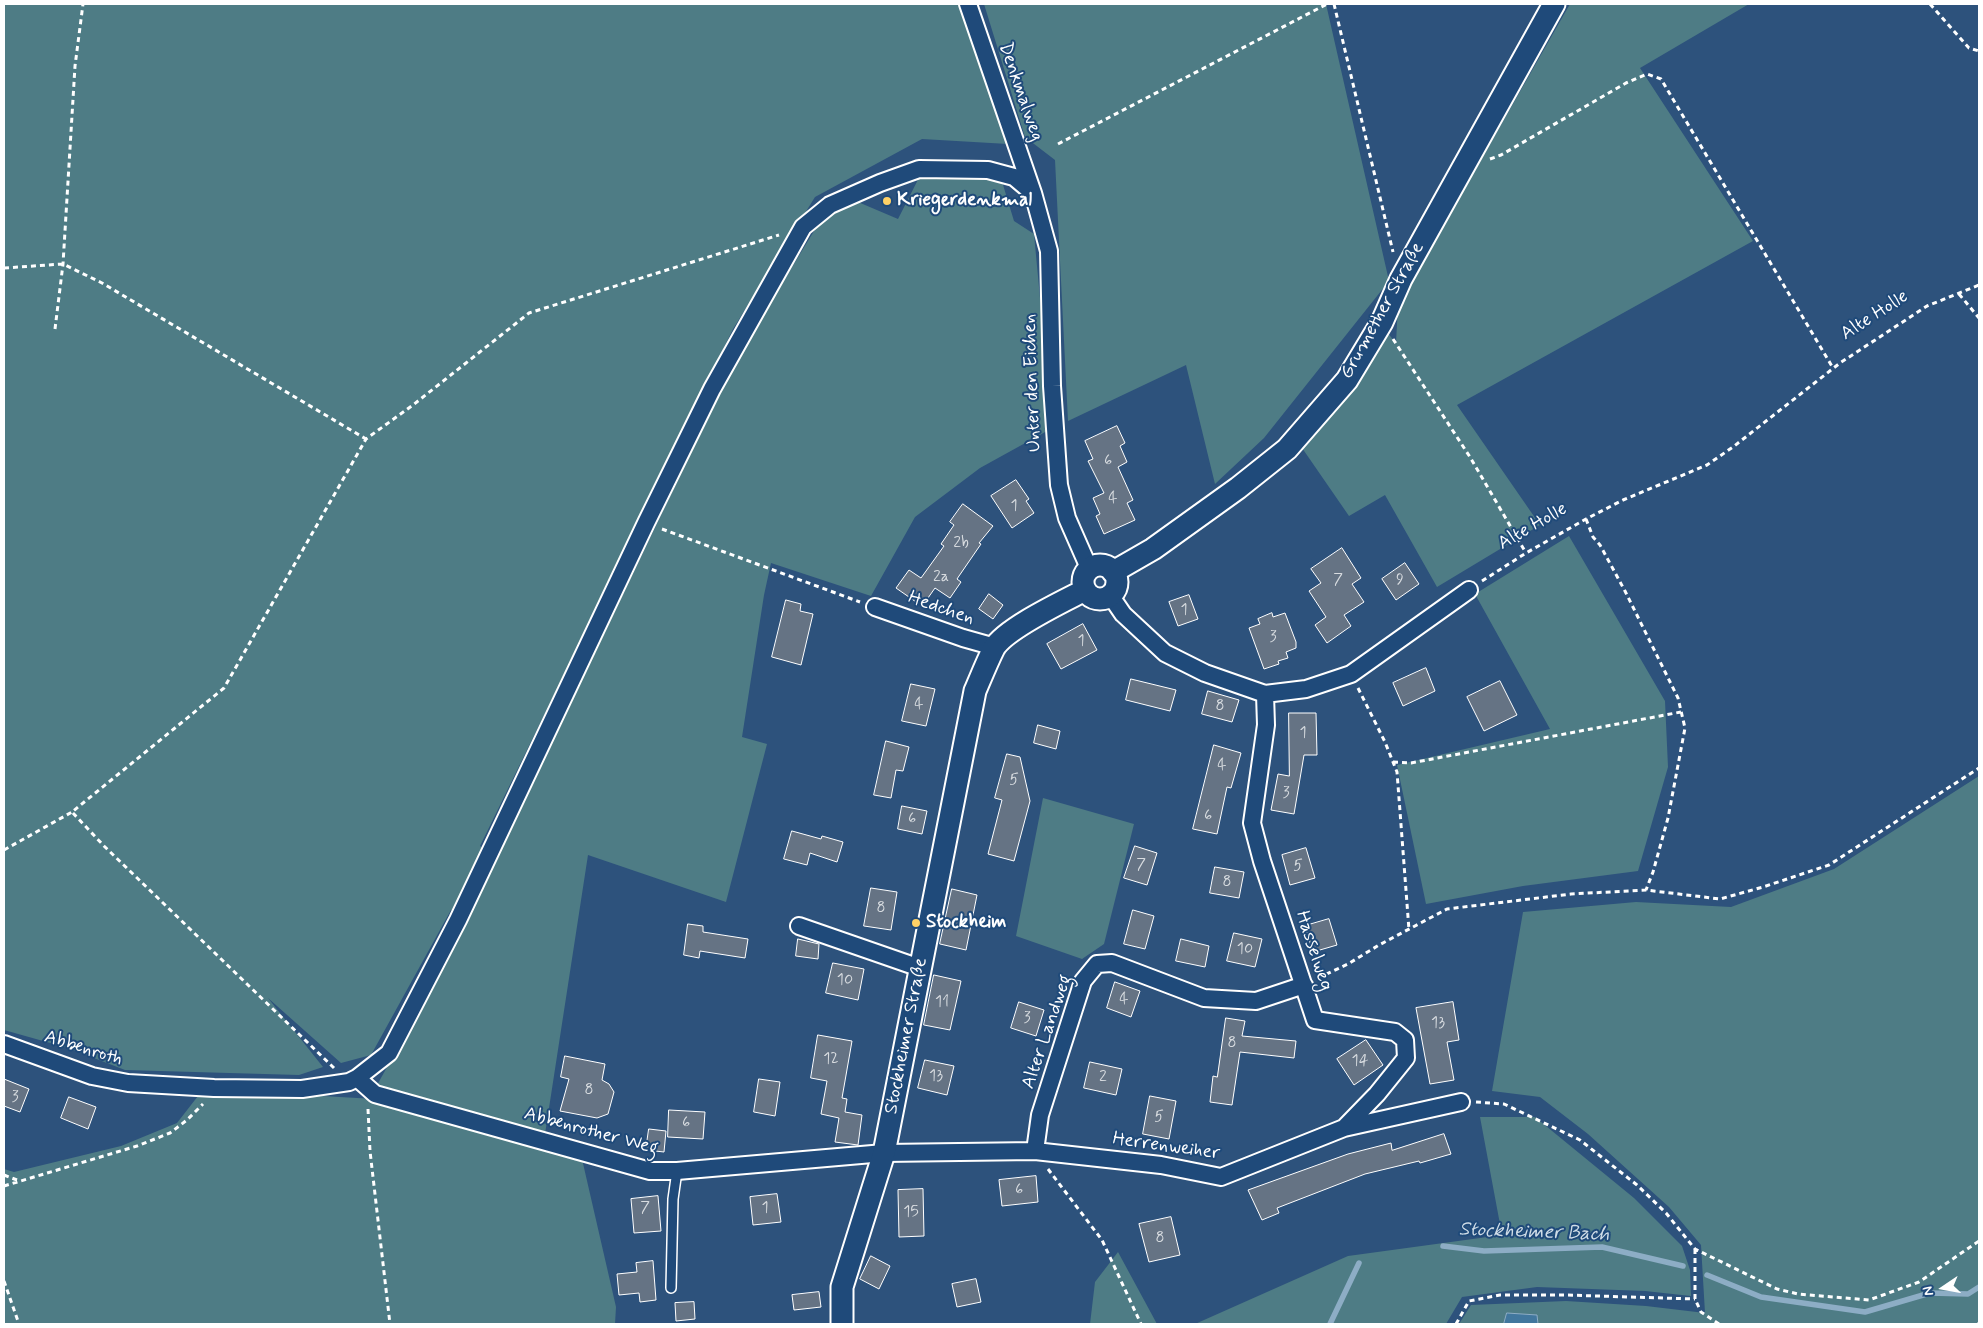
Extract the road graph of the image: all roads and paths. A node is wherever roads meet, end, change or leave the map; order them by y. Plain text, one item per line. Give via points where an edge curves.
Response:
1 (84, 4) edge
2 (968, 4) edge
3 (1327, 4) edge
4 (1334, 4) edge
5 (1554, 4) edge
6 (1930, 4) edge
7 (1979, 51) edge
8 (1058, 144) dead end
9 (1463, 168) junction
10 (1033, 193) junction
11 (803, 227) junction
12 (63, 264) junction
13 (4, 268) edge
14 (1401, 279) junction
15 (1979, 285) edge
16 (1959, 294) junction
17 (1979, 318) edge
18 (1382, 322) junction
19 (55, 329) dead end
20 (1833, 368) junction
21 (366, 439) junction
22 (1586, 519) junction
23 (646, 523) junction
24 (1526, 552) junction
25 (1089, 568) junction
26 (1113, 572) junction
27 (1085, 590) junction
28 (1469, 590) joint
29 (1110, 595) junction
30 (875, 607) joint
31 (995, 646) junction
32 (1351, 674) junction
33 (1265, 694) junction
34 (1681, 712) junction
35 (1393, 762) junction
36 (1979, 768) edge
37 (72, 812) junction
38 (4, 850) edge
39 (1646, 890) junction
40 (799, 926) dead end
41 (1409, 930) junction
42 (920, 968) junction
43 (1304, 985) junction
44 (4, 1044) edge
45 (353, 1080) junction
46 (214, 1088) junction
47 (1461, 1102) joint
48 (1344, 1128) junction
49 (1035, 1151) junction
50 (884, 1153) junction
51 (678, 1171) junction
52 (4, 1175) edge
53 (18, 1181) junction
54 (4, 1186) edge
55 (1979, 1241) edge
56 (1695, 1249) junction
57 (4, 1281) edge
58 (672, 1288) dead end
59 (1695, 1299) junction
60 (19, 1324) edge
61 (390, 1324) edge
62 (842, 1324) edge
63 (1141, 1324) edge
64 (1456, 1324) edge
65 (1719, 1324) edge

1 - 12 path via 75,66
2 - 10 street, Denkmalweg
3 - 8 path
4 - 14 path via 1382,212
5 - 9 street, Grumether Straße
6 - 7 path via 1969,48
9 - 14 street, Grumether Straße
9 - 20 path via 1501,155 1626,83 1647,74 1661,79
10 - 11 street via 1014,177 988,170 919,169 830,205
10 - 25 street, Unter den Eichen via 1049,252 1052,386 1059,485 1067,518
11 - 21 path via 529,314
11 - 23 street via 712,389
12 - 13 path
12 - 19 path
12 - 21 path via 102,283
14 - 18 street, Grumether Straße
15 - 16 path, Alte Holle
16 - 17 path
16 - 20 path, Alte Holle via 1927,306
18 - 24 path via 1470,457
18 - 26 street, Grumether Straße via 1347,380 1287,449 1168,538
20 - 22 path, Alte Holle via 1707,464
21 - 37 path via 224,688
22 - 24 path, Alte Holle
22 - 34 path via 1670,681
23 - 30 path
23 - 45 street via 458,920 389,1053
24 - 28 path, Alte Holle
25 - 26 street via 1106,566
25 - 27 street via 1083,580
26 - 29 street via 1116,587
27 - 29 street via 1098,599
27 - 31 street, Stockheimer Straße via 1043,612
28 - 32 street
29 - 33 street via 1124,614 1166,653 1205,673
30 - 31 street, Hedchen
31 - 42 street, Stockheimer Straße via 975,691
32 - 33 street via 1306,689
32 - 35 path
33 - 43 street, Hasselweg via 1266,725 1252,823
34 - 35 path via 1411,763
34 - 39 path via 1685,728 1668,818
35 - 41 path via 1397,772
36 - 39 path via 1830,865 1720,899
37 - 38 path
37 - 45 path via 111,853
39 - 41 path via 1571,894 1447,909
40 - 42 street
41 - 43 path
42 - 50 street, Stockheimer Straße
43 - 48 street, Hasselweg via 1315,1020 1395,1032 1405,1040 1406,1058
43 - 49 street, Alter Landweg via 1256,1001 1204,998 1112,963 1097,964 1082,982 1040,1115
44 - 46 street, Abbenroth via 92,1076 128,1083
45 - 46 street, Abbenroth via 302,1088
45 - 51 street, Abbenrother Weg via 375,1094 650,1171
45 - 61 path via 368,1102 370,1151
46 - 53 path via 206,1102 170,1132 137,1146
47 - 48 street, Herrenweiher
47 - 56 path via 1504,1104 1580,1140 1666,1212
48 - 49 street, Herrenweiher via 1221,1177 1161,1166
49 - 50 street, Herrenweiher
49 - 63 path via 1102,1240
50 - 51 street, Abbenrother Weg
50 - 62 street, Stockheimer Straße via 842,1287
51 - 58 lane via 673,1199
52 - 53 path
53 - 54 path
55 - 56 path via 1919,1282 1868,1300 1777,1289
56 - 59 path
57 - 60 path
59 - 64 path via 1500,1295 1469,1301
59 - 65 path via 1702,1312

